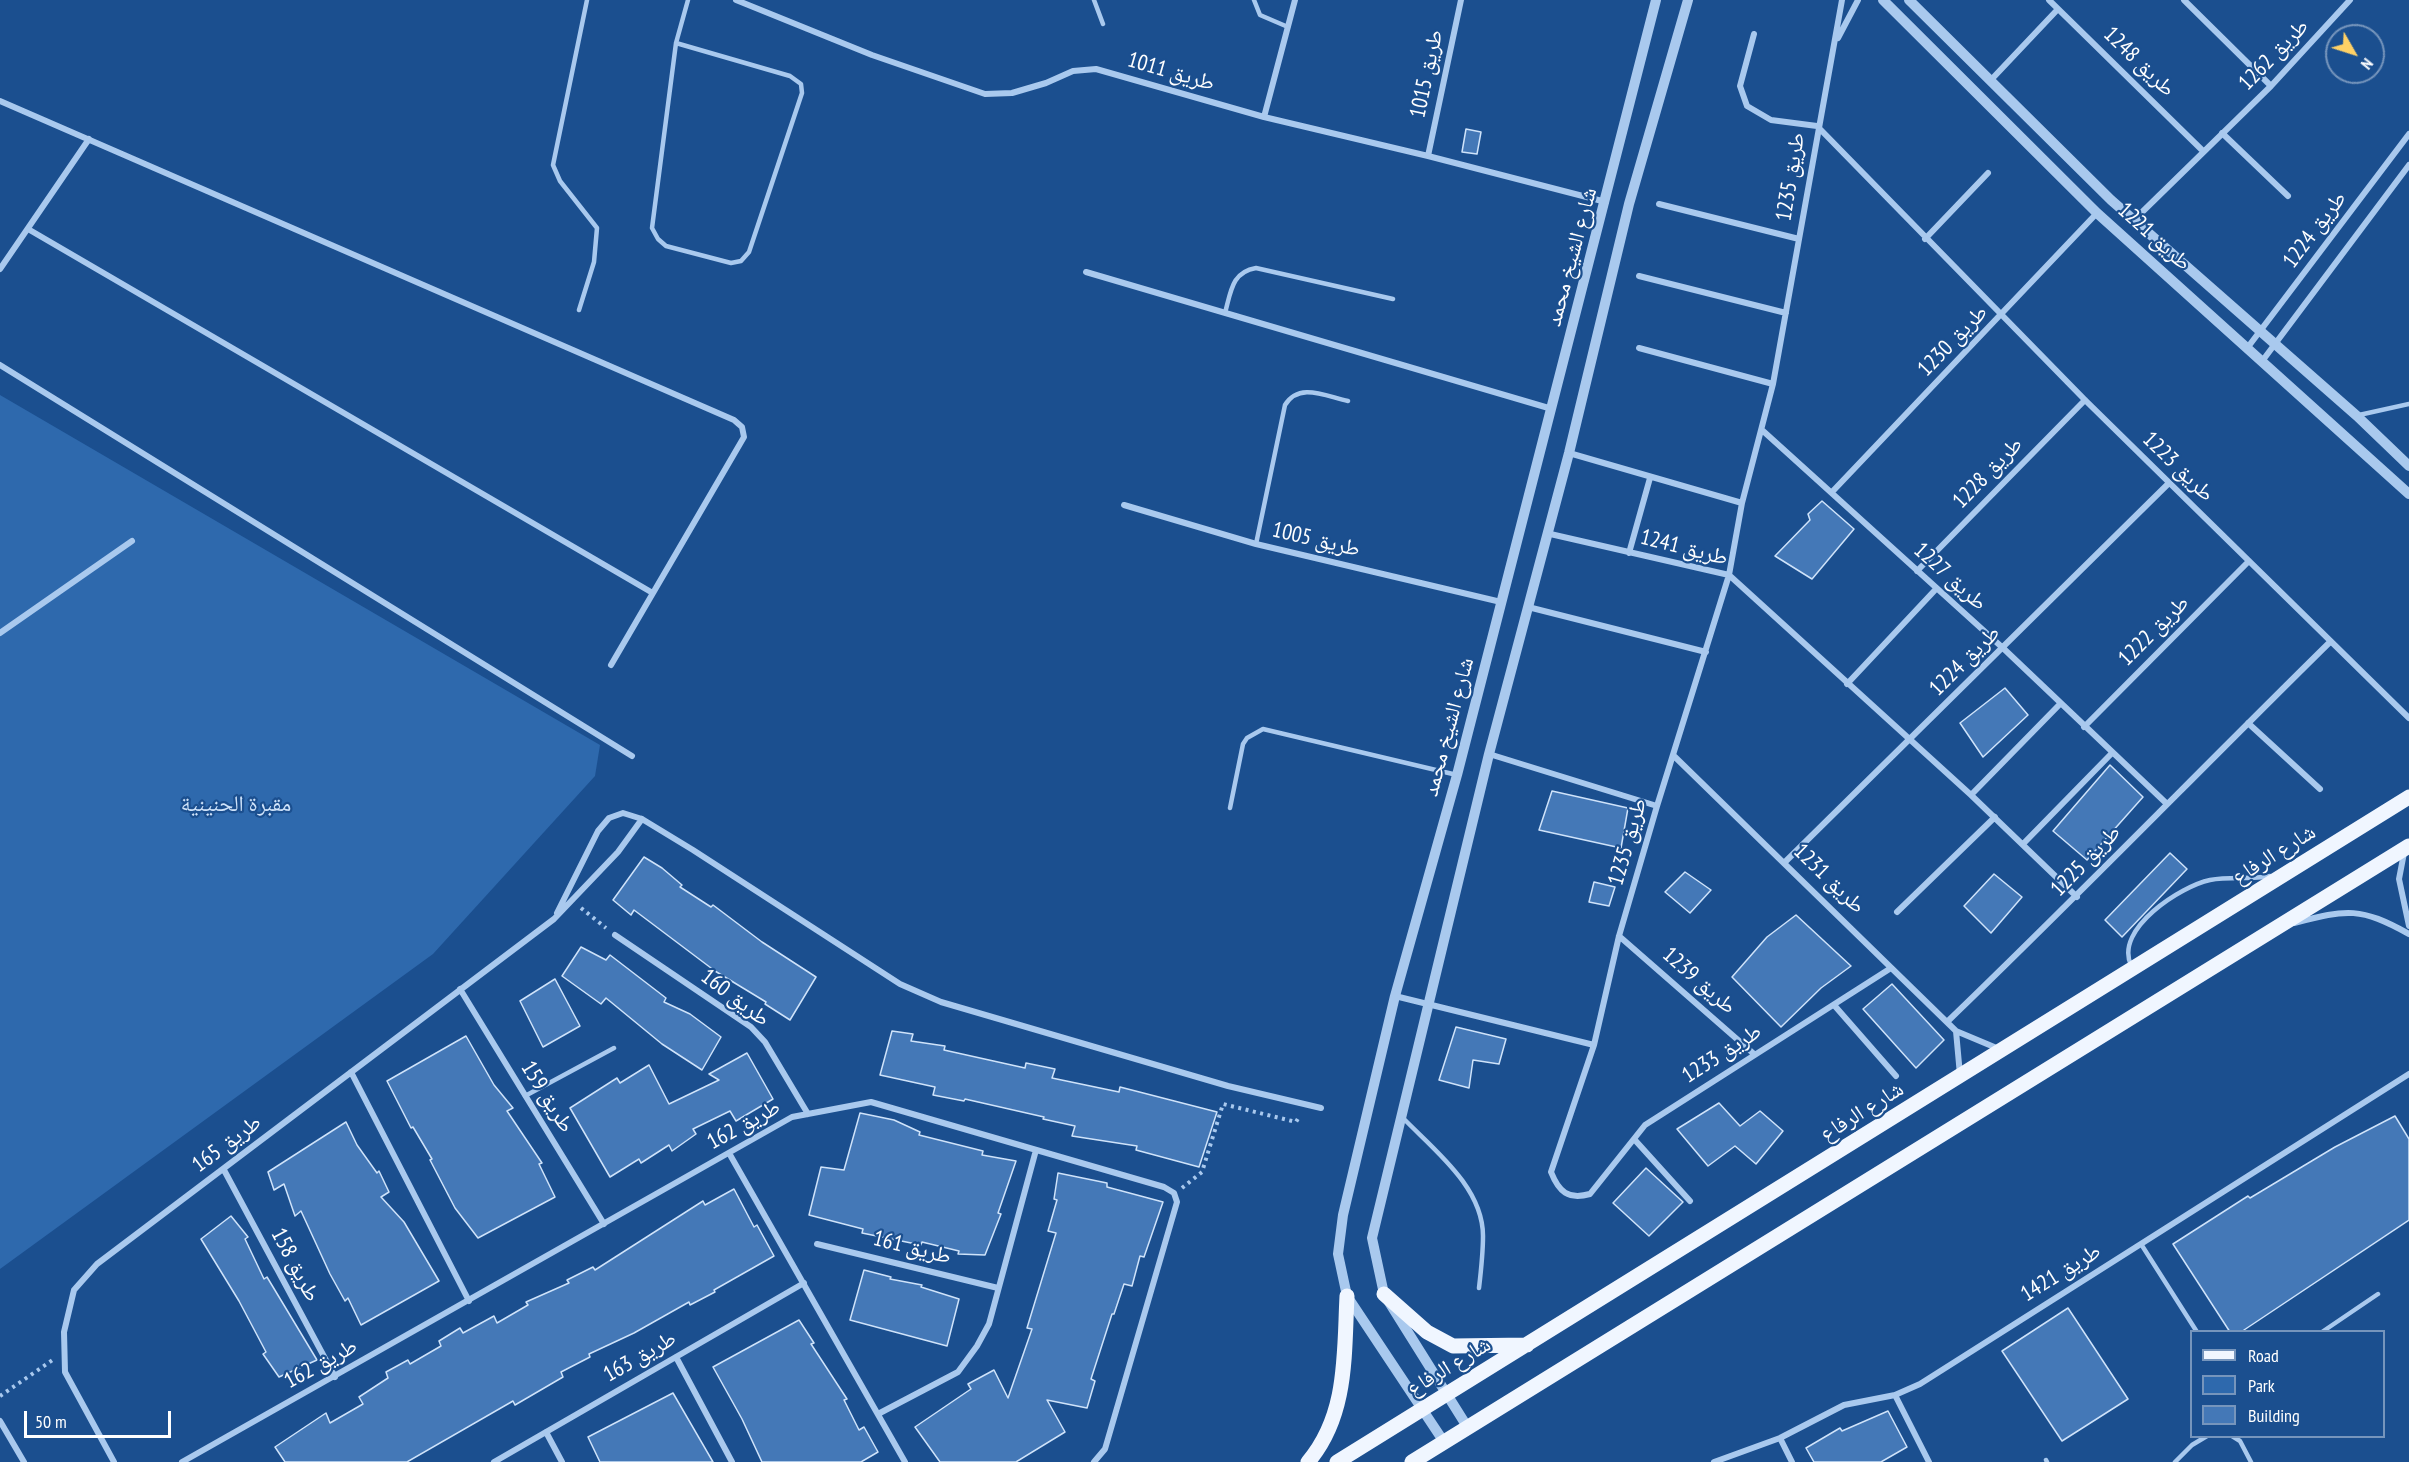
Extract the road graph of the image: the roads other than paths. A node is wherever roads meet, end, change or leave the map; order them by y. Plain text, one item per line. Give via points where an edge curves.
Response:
1 (587, 0) edge
2 (688, 0) edge
3 (736, 0) edge
4 (1094, 0) edge
5 (1254, 0) edge
6 (1295, 0) edge
7 (1461, 0) edge
8 (1656, 0) edge
9 (1688, 0) edge
10 (1842, 0) edge
11 (1858, 0) edge
12 (1883, 0) edge
13 (1909, 0) edge
14 (2049, 0) edge
15 (2184, 0) edge
16 (2350, 0) edge
17 (2058, 9) junction
18 (1103, 24) dead end
19 (1288, 27) junction
20 (1754, 34) dead end
21 (676, 43) junction
22 (1834, 47) junction
23 (1990, 81) junction
24 (2271, 86) junction
25 (0, 101) edge
26 (1264, 117) junction
27 (1817, 126) junction
28 (2222, 133) junction
29 (2409, 134) edge
30 (89, 139) junction
31 (2203, 151) junction
32 (1428, 156) junction
33 (2409, 165) edge
34 (1988, 173) dead end
35 (2288, 196) dead end
36 (1606, 202) junction
37 (1659, 204) dead end
38 (2097, 213) junction
39 (2134, 220) junction
40 (27, 229) junction
41 (1799, 239) junction
42 (1925, 239) junction
43 (0, 269) edge
44 (1086, 272) dead end
45 (1640, 276) dead end
46 (1393, 299) dead end
47 (579, 310) dead end
48 (1225, 313) junction
49 (1786, 313) junction
50 (2002, 316) junction
51 (2261, 332) junction
52 (2276, 345) junction
53 (2248, 346) junction
54 (1639, 348) dead end
55 (2263, 360) junction
56 (0, 364) edge
57 (1773, 384) junction
58 (2085, 400) junction
59 (1348, 401) dead end
60 (2409, 404) edge
61 (1552, 409) junction
62 (2357, 416) junction
63 (1762, 430) junction
64 (1569, 453) junction
65 (2409, 466) edge
66 (1650, 478) junction
67 (2169, 483) junction
68 (1832, 492) junction
69 (2409, 494) edge
70 (1742, 503) junction
71 (1124, 505) dead end
72 (1546, 533) junction
73 (132, 541) dead end
74 (1256, 544) junction
75 (1629, 553) junction
76 (2249, 561) junction
77 (1917, 571) junction
78 (1729, 575) junction
79 (1936, 589) junction
80 (651, 592) junction
81 (1501, 602) junction
82 (1528, 607) junction
83 (0, 633) edge
84 (2330, 642) junction
85 (2004, 649) junction
86 (1706, 652) junction
87 (611, 665) dead end
88 (1847, 684) junction
89 (2060, 704) junction
90 (2409, 718) edge
91 (2248, 723) junction
92 (2084, 727) junction
93 (1910, 741) junction
94 (2112, 753) junction
95 (1490, 754) junction
96 (632, 756) dead end
97 (1674, 756) junction
98 (1457, 775) junction
99 (2320, 789) dead end
100 (1971, 795) junction
101 (2409, 797) edge
102 (2166, 803) junction
103 (1657, 806) junction
104 (1230, 808) dead end
105 (1995, 817) junction
106 (642, 819) junction
107 (2023, 844) junction
108 (2407, 848) edge
109 (1785, 862) junction
110 (2298, 866) junction
111 (2077, 897) junction
112 (1897, 912) dead end
113 (554, 919) junction
114 (2409, 926) edge
115 (2273, 928) junction
116 (2409, 934) edge
117 (615, 935) road end
118 (1619, 936) junction
119 (1891, 968) junction
120 (2133, 970) junction
121 (460, 989) junction
122 (1395, 996) junction
123 (1428, 1003) junction
124 (1834, 1005) junction
125 (1947, 1022) junction
126 (1956, 1030) junction
127 (1594, 1045) junction
128 (614, 1048) dead end
129 (2002, 1050) junction
130 (1754, 1054) junction
131 (351, 1072) junction
132 (2409, 1074) edge
133 (1896, 1076) dead end
134 (1960, 1077) junction
135 (525, 1096) junction
136 (1321, 1108) dead end
137 (808, 1114) junction
138 (1401, 1116) junction
139 (1634, 1139) junction
140 (1036, 1150) junction
141 (729, 1153) junction
142 (224, 1170) junction
143 (1557, 1188) joint
144 (1690, 1201) dead end
145 (604, 1224) junction
146 (817, 1244) dead end
147 (2141, 1244) junction
148 (804, 1283) junction
149 (998, 1288) junction
150 (1479, 1288) dead end
151 (1384, 1294) junction
152 (2378, 1294) dead end
153 (1347, 1296) junction
154 (469, 1301) junction
155 (2196, 1330) edge
156 (2325, 1330) edge
157 (1530, 1344) junction
158 (676, 1357) junction
159 (335, 1377) junction
160 (1446, 1394) junction
161 (1895, 1395) junction
162 (1422, 1409) junction
163 (878, 1414) junction
164 (0, 1421) edge
165 (1468, 1428) junction
166 (546, 1432) junction
167 (1780, 1438) junction
168 (2205, 1438) edge
169 (2234, 1438) edge
170 (1444, 1442) junction
171 (24, 1462) edge
172 (114, 1462) edge
173 (182, 1462) edge
174 (494, 1462) edge
175 (562, 1462) edge
176 (732, 1462) edge
177 (905, 1462) edge
178 (1094, 1462) edge
179 (1308, 1462) edge
180 (1337, 1462) edge
181 (1412, 1462) edge
182 (1714, 1462) edge
183 (1792, 1462) edge
184 (1929, 1462) edge
185 (2175, 1462) edge
186 (2251, 1462) edge

1 - 47 lane via 554,165 560,181 597,228 594,262
2 - 21 lane
3 - 26 street, طريق 1011 via 986,94 1012,93 1073,71 1096,69
4 - 18 lane
5 - 19 lane via 1260,15
6 - 19 street
7 - 32 street, طريق 1015
8 - 36 street, شارع الشيخ محمد
9 - 64 street, شارع الشيخ محمد via 1629,204
10 - 22 street, طريق 1235
11 - 22 street, طريق 1235
12 - 38 street, طريق 1221
13 - 23 street, طريق 1221
14 - 17 street, طريق 1248
15 - 24 street
16 - 24 street, طريق 1262
17 - 23 street
17 - 31 street, طريق 1248
19 - 26 street
20 - 27 street via 1740,86 1747,106 1770,120
21 - 21 lane via 652,228 666,246 731,263 741,261 749,252 802,93 801,84 790,76
22 - 27 street, طريق 1235
23 - 39 street, طريق 1221
24 - 28 street, طريق 1262
25 - 30 street
26 - 32 street, طريق 1011
27 - 41 street, طريق 1235
27 - 42 street, طريق 1223
28 - 31 street, طريق 1262
28 - 35 street
29 - 51 street, طريق 1224
30 - 40 street
30 - 80 street via 734,420 742,427 744,437
31 - 39 street, طريق 1262
32 - 36 street, طريق 1011
33 - 52 street, طريق 1224
34 - 42 street
36 - 61 street, شارع الشيخ محمد
37 - 41 street
38 - 50 street, طريق 1230
38 - 53 street, طريق 1221
39 - 51 street, طريق 1221
40 - 43 street
40 - 80 street
41 - 49 street, طريق 1235
42 - 50 street, طريق 1223
44 - 48 street
45 - 49 street
46 - 48 lane via 1257,268 1235,277
48 - 61 street
49 - 57 street, طريق 1235
50 - 58 street, طريق 1223
50 - 68 street, طريق 1230
51 - 52 street, طريق 1221
51 - 53 street, طريق 1224
52 - 55 street, طريق 1224
52 - 62 street, طريق 1221
53 - 55 street, طريق 1221
54 - 57 street
55 - 69 street, طريق 1221
56 - 96 street
57 - 63 street, طريق 1235
58 - 67 street, طريق 1223
58 - 77 street, طريق 1228
59 - 74 lane via 1300,391 1291,395 1285,405
60 - 62 lane
61 - 81 street, شارع الشيخ محمد
62 - 65 street, طريق 1221
63 - 68 street, طريق 1227
63 - 70 street, طريق 1235
64 - 66 street
64 - 72 street, شارع الشيخ محمد
66 - 70 street
66 - 75 street
67 - 76 street, طريق 1223
67 - 85 street, طريق 1224
68 - 77 street, طريق 1227
70 - 78 street, طريق 1235
71 - 74 street, طريق 1005
72 - 75 street, طريق 1241
72 - 82 street, شارع الشيخ محمد
73 - 83 street
74 - 81 street, طريق 1005
75 - 78 street, طريق 1241
76 - 84 street, طريق 1223
76 - 92 street, طريق 1222
77 - 79 street, طريق 1227
78 - 86 street, طريق 1235
78 - 88 street, طريق 1241
79 - 85 street, طريق 1227
79 - 88 street
80 - 87 street
81 - 98 street, شارع الشيخ محمد
82 - 86 street
82 - 95 street, شارع الشيخ محمد
84 - 90 street, طريق 1223
84 - 91 street, طريق 1225
85 - 89 street, طريق 1227
85 - 93 street, طريق 1224
86 - 97 street, طريق 1235
88 - 93 street, طريق 1241
89 - 92 street, طريق 1227
89 - 100 street
91 - 99 street
91 - 102 street, طريق 1225
92 - 94 street, طريق 1227
93 - 100 street, طريق 1241
93 - 109 street, طريق 1224
94 - 102 street, طريق 1227
94 - 107 street
95 - 103 street
95 - 123 street, شارع الشيخ محمد
97 - 103 street, طريق 1235
97 - 109 street, طريق 1231
98 - 104 lane via 1263,729 1243,744
98 - 122 street, شارع الشيخ محمد
100 - 105 street, طريق 1241
101 - 110 main road, شارع الرفاع
102 - 111 street, طريق 1225
103 - 118 street, طريق 1235
105 - 107 street, طريق 1241
105 - 112 street
106 - 113 street, طريق 165 via 633,835
106 - 113 street, طريق 165 via 623,813 609,818 598,831
106 - 136 street via 900,984 941,1002 1228,1086
107 - 111 street, طريق 1241
108 - 114 street via 2399,879
108 - 115 main road
109 - 119 street, طريق 1231
110 - 120 main road, شارع الرفاع
110 - 120 lane via 2267,876 2210,880 2186,889 2133,931 2127,951
111 - 125 street, طريق 1225
113 - 121 street, طريق 165
115 - 116 street via 2350,911 2380,918
115 - 165 main road
117 - 137 street, طريق 160 via 751,1027 765,1042
118 - 127 street, طريق 1235
118 - 130 street, طريق 1239
119 - 124 street, طريق 1233
119 - 125 street, طريق 1231
120 - 129 main road, شارع الرفاع
121 - 131 street, طريق 165
121 - 135 street, طريق 159
122 - 123 street
122 - 153 street, شارع الشيخ محمد via 1343,1215 1338,1254
123 - 127 street
123 - 138 street, شارع الشيخ محمد
124 - 130 street, طريق 1233
124 - 133 street
125 - 126 street, طريق 1231
126 - 129 street, طريق 1231
126 - 134 street
127 - 143 street, طريق 1235 via 1551,1172
128 - 135 lane
129 - 134 main road, شارع الرفاع
130 - 139 street, طريق 1233 via 1645,1125
131 - 142 street, طريق 165
131 - 154 street
132 - 147 street, طريق 1421
134 - 157 main road, شارع الرفاع
135 - 145 street, طريق 159
137 - 140 street, طريق 162 via 871,1102
137 - 141 street, طريق 162 via 792,1117
138 - 150 lane via 1456,1173 1478,1210 1483,1234
138 - 151 street, شارع الشيخ محمد via 1372,1238
139 - 143 street, طريق 1233 via 1590,1194 1569,1196
139 - 144 street
140 - 149 street
140 - 178 street, طريق 162 via 1164,1187 1174,1193 1177,1202 1105,1449
141 - 145 street, طريق 162
141 - 148 street
142 - 159 street, طريق 158
142 - 172 street, طريق 165 via 97,1264 74,1290 64,1332 65,1372
145 - 154 street, طريق 162
146 - 149 street, طريق 161
147 - 155 lane
147 - 161 street, طريق 1421 via 1920,1384
148 - 158 street, طريق 163
148 - 163 street
149 - 163 street via 989,1324 958,1372
151 - 157 main road via 1427,1332 1453,1346
151 - 160 street, شارع الشيخ محمد
152 - 156 lane
153 - 162 street, شارع الشيخ محمد
153 - 179 main road via 1338,1407 1331,1427
154 - 159 street, طريق 162
157 - 160 main road, شارع الرفاع
158 - 166 street, طريق 163
158 - 176 street
159 - 173 street, طريق 162
160 - 162 main road, شارع الرفاع
160 - 165 street, شارع الشيخ محمد
161 - 167 street, طريق 1421 via 1844,1405
161 - 184 street
162 - 170 street, شارع الشيخ محمد
162 - 180 main road, شارع الرفاع
163 - 177 street
164 - 171 street
165 - 170 main road
166 - 174 street, طريق 163
166 - 175 street
167 - 182 street, طريق 1421
167 - 183 street
168 - 185 lane
169 - 186 lane via 2240,1441
170 - 181 main road

